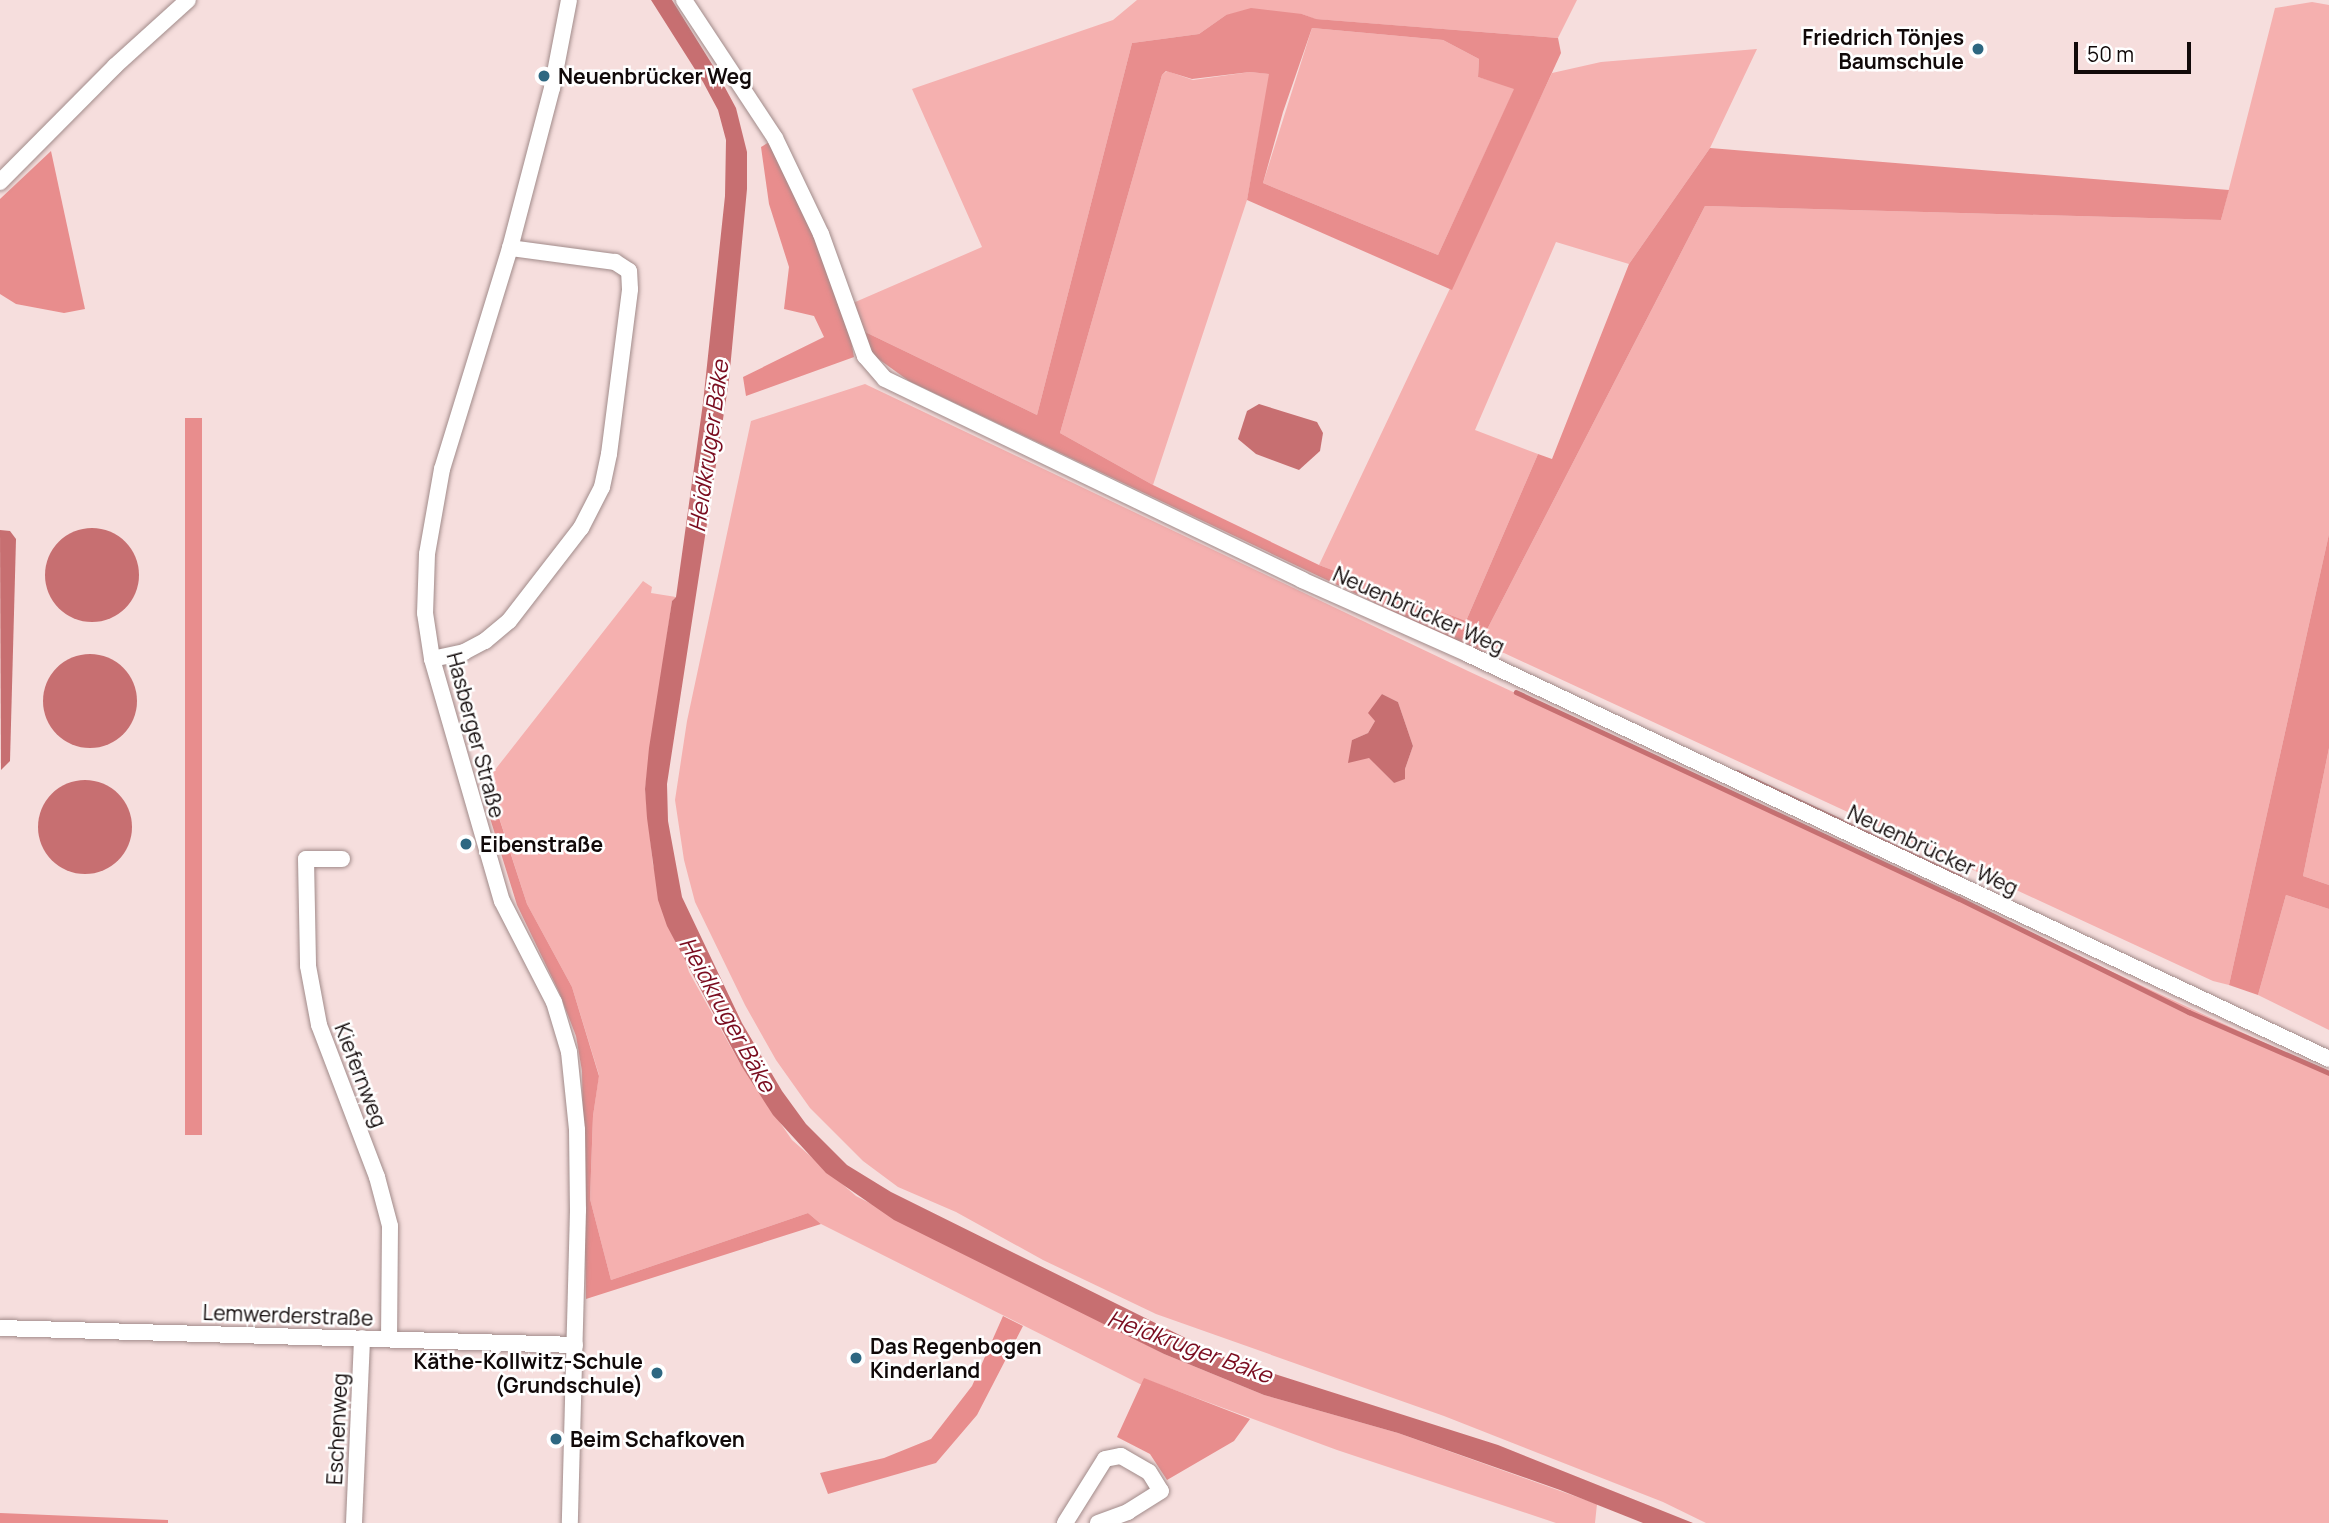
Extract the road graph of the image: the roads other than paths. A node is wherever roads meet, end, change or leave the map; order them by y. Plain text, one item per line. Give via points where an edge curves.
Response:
1 (188, 0) edge
2 (569, 0) edge
3 (684, 0) edge
4 (0, 182) edge
5 (510, 248) junction
6 (432, 659) junction
7 (342, 859) dead end
8 (2329, 1059) edge
9 (0, 1328) edge
10 (362, 1338) junction
11 (389, 1339) junction
12 (575, 1345) junction
13 (354, 1523) edge
14 (570, 1523) edge
15 (1065, 1523) edge
16 (1098, 1523) edge

1 - 4 street
2 - 5 street, Hasberger Straße via 552,88
3 - 8 street, Neuenbrücker Weg via 775,138 821,234 865,356 885,379 1302,580
5 - 6 street, Hasberger Straße via 442,469 427,554 425,613
5 - 6 street via 615,262 629,271 609,454 602,486 581,528 509,621 464,652
6 - 12 street, Hasberger Straße via 502,901 554,1002 569,1052 577,1130
7 - 11 street, Kiefernweg via 306,859 308,966 319,1025 377,1177 390,1226
9 - 10 street, Lemwerderstraße
10 - 11 street, Lemwerderstraße
10 - 13 street, Eschenweg
11 - 12 street, Lemwerderstraße
12 - 14 street, Hasberger Straße
15 - 16 street via 1105,1459 1121,1456 1149,1472 1161,1491 1128,1512

